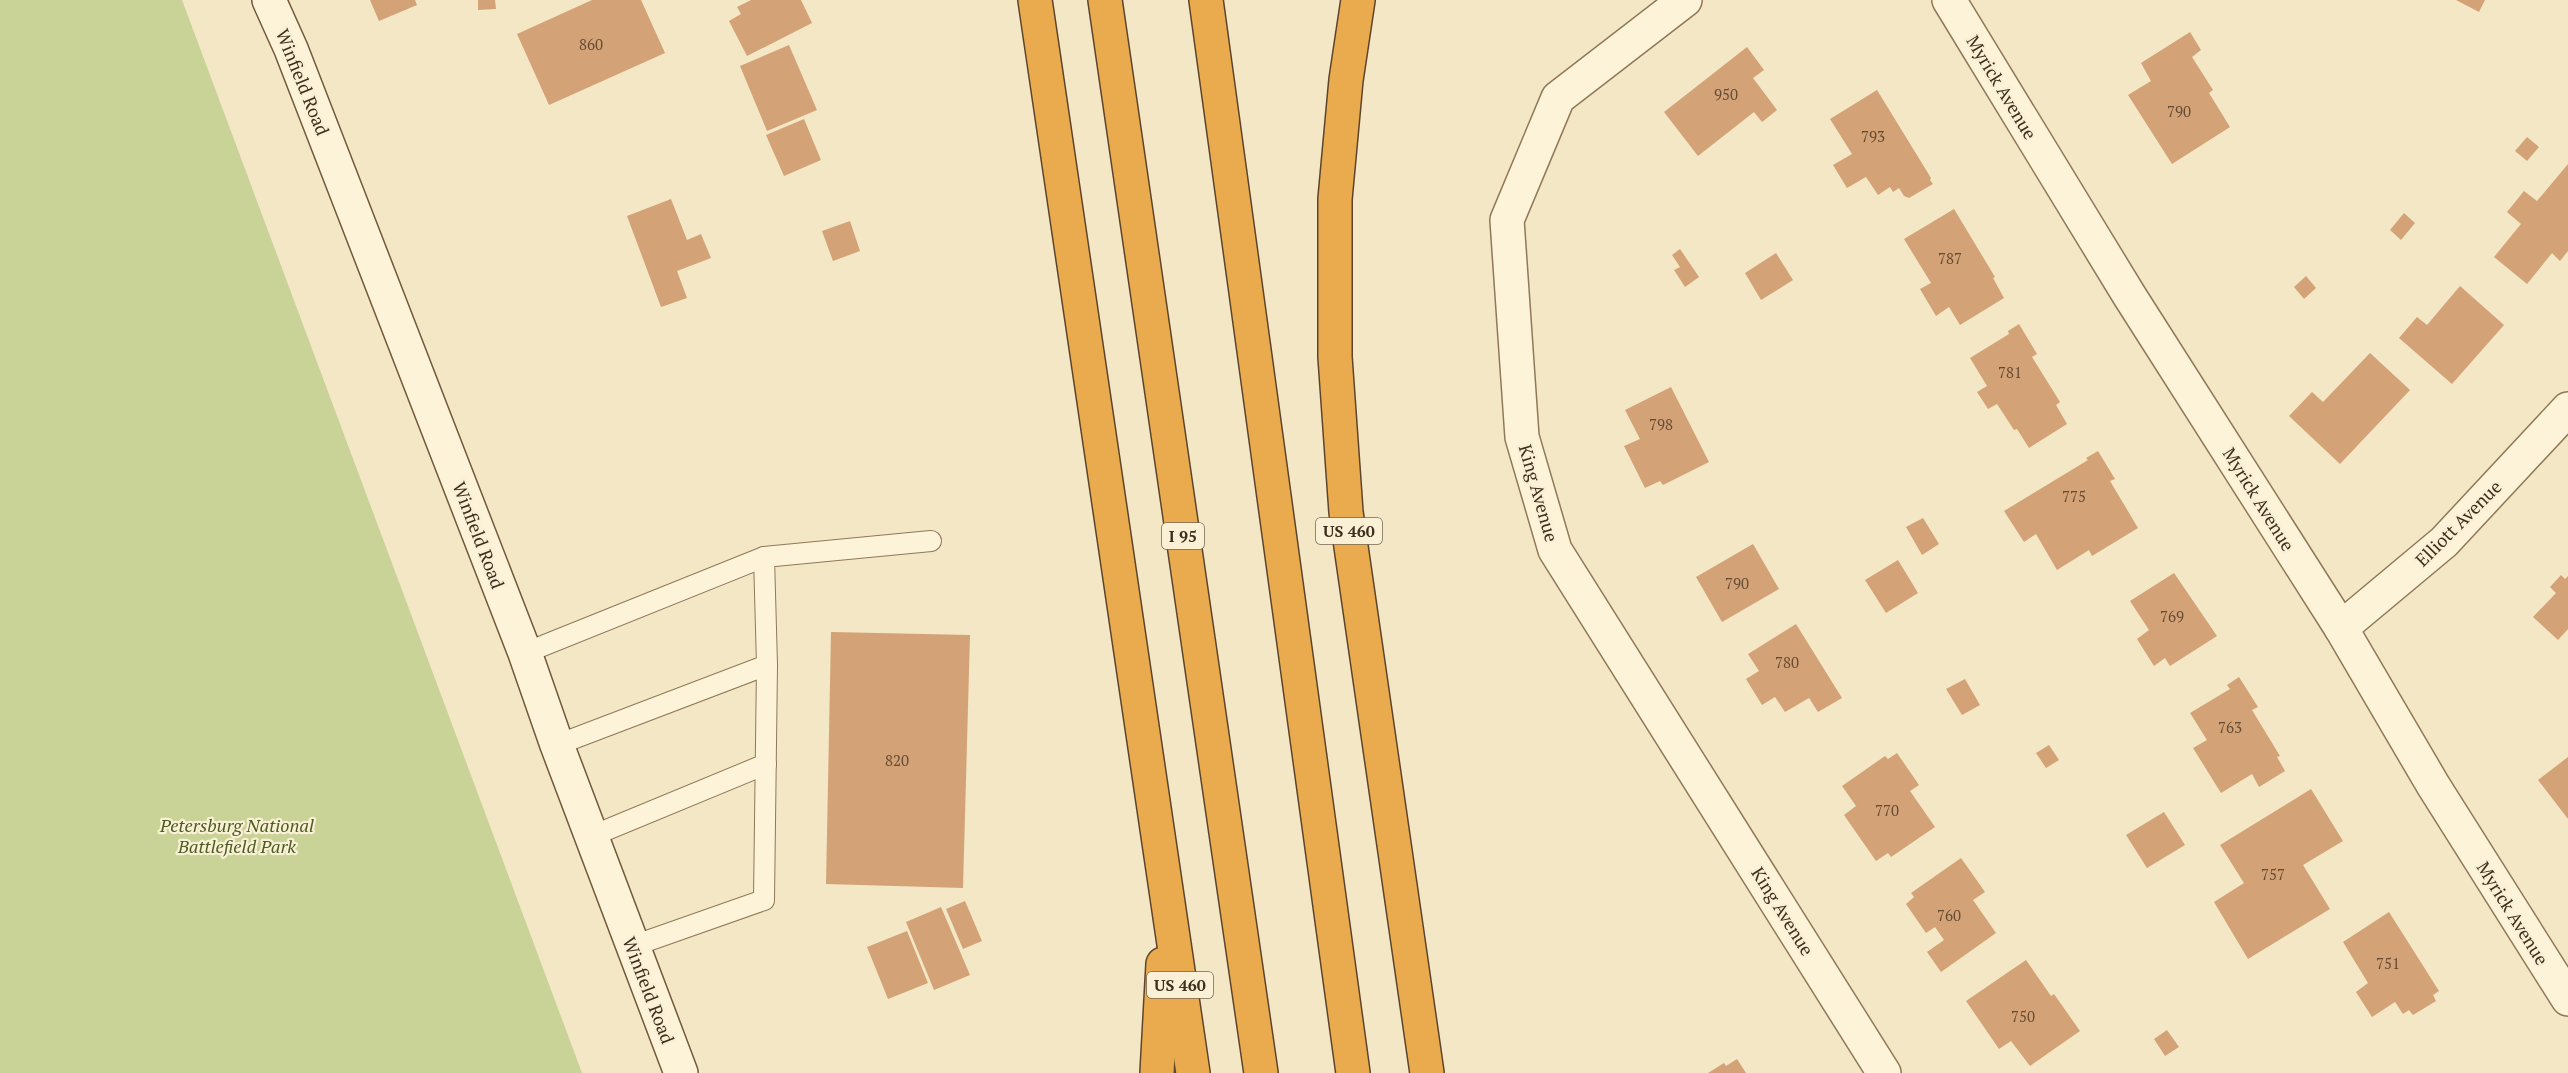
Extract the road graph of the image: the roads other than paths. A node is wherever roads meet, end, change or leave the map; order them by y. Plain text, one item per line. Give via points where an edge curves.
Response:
1 (269, 0) edge
2 (1035, 0) edge
3 (1105, 0) edge
4 (1206, 0) edge
5 (1358, 0) edge
6 (1685, 0) edge
7 (1949, 0) edge
8 (2568, 409) edge
9 (931, 541) dead end
10 (764, 557) junction
11 (2341, 628) junction
12 (525, 653) junction
13 (767, 664) junction
14 (557, 745) junction
15 (766, 764) junction
16 (592, 836) junction
17 (1167, 896) junction
18 (633, 946) junction
19 (2568, 999) edge
20 (1426, 1068) edge
21 (681, 1073) edge
22 (1156, 1073) edge
23 (1193, 1073) edge
24 (1261, 1073) edge
25 (1353, 1073) edge
26 (1884, 1073) edge

1 - 12 street, Winfield Road
2 - 17 highway, US 460
3 - 24 highway, I 95
4 - 25 highway
5 - 20 highway, US 460 via 1335,199 1335,357 1347,512
6 - 26 street, King Avenue via 1558,98 1507,220 1522,437 1555,550
7 - 11 street, Myrick Avenue via 2129,295
8 - 11 street, Elliott Avenue via 2444,542
9 - 10 lane
10 - 12 lane
10 - 13 lane
11 - 19 street, Myrick Avenue via 2433,785
12 - 14 street, Winfield Road
13 - 14 lane
13 - 15 lane
14 - 16 street, Winfield Road
15 - 16 lane
15 - 18 lane via 764,900
16 - 18 street, Winfield Road
17 - 22 highway
17 - 23 highway, US 460
18 - 21 street, Winfield Road

